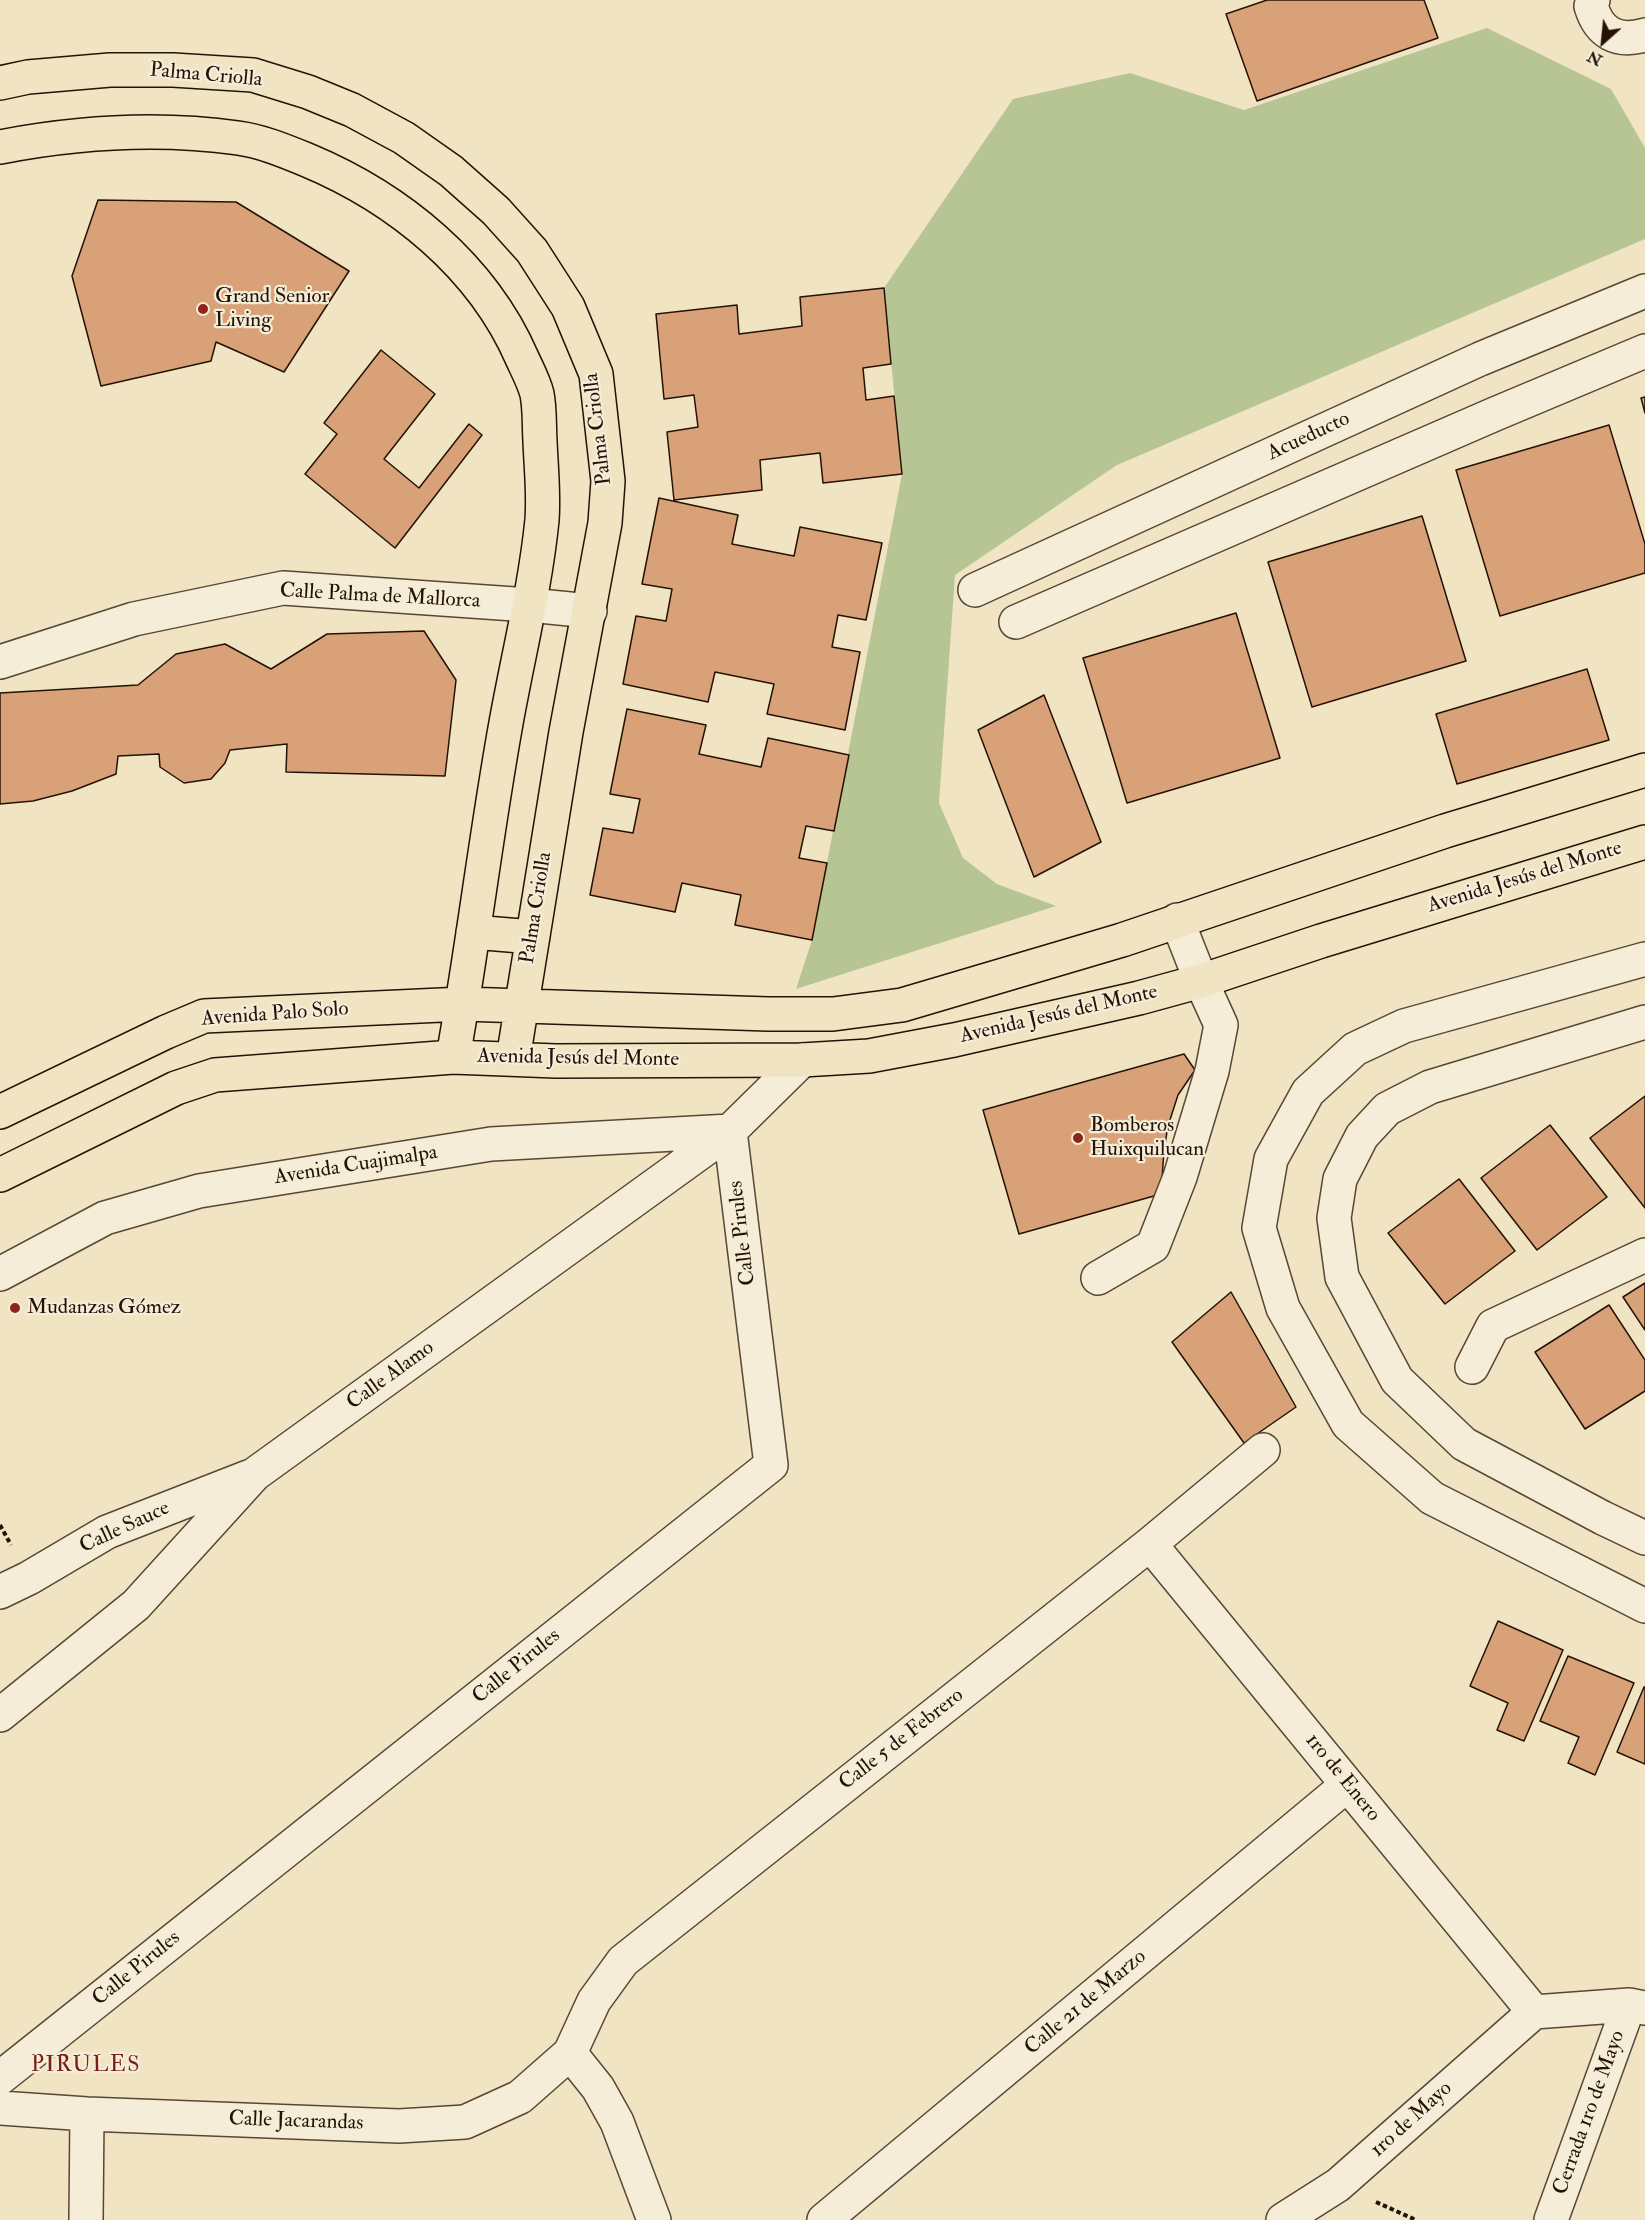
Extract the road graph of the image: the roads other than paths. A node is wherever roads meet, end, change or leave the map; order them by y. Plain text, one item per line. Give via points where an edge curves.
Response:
1 (1593, 0) edge
2 (1645, 35) edge
3 (0, 83) edge
4 (0, 147) edge
5 (1645, 291) edge
6 (1645, 351) edge
7 (975, 590) dead end
8 (529, 605) junction
9 (590, 611) junction
10 (1016, 622) dead end
11 (0, 662) edge
12 (1645, 770) edge
13 (1645, 842) edge
14 (1177, 920) junction
15 (473, 932) junction
16 (533, 938) junction
17 (1645, 958) edge
18 (1201, 981) junction
19 (463, 1004) junction
20 (522, 1007) junction
21 (1645, 1022) edge
22 (453, 1058) junction
23 (513, 1059) junction
24 (802, 1060) junction
25 (0, 1112) edge
26 (730, 1131) junction
27 (0, 1175) edge
28 (1645, 1255) edge
29 (0, 1274) edge
30 (1098, 1278) dead end
31 (1472, 1367) dead end
32 (1263, 1450) dead end
33 (255, 1474) junction
34 (1645, 1538) edge
35 (1150, 1544) junction
36 (0, 1592) edge
37 (1645, 1606) edge
38 (0, 1715) edge
39 (1347, 1785) junction
40 (1637, 2006) edge
41 (1533, 2012) junction
42 (570, 2053) junction
43 (0, 2078) edge
44 (0, 2108) edge
45 (87, 2114) junction
46 (86, 2220) edge
47 (654, 2220) edge
48 (824, 2220) edge
49 (1283, 2220) edge
50 (1551, 2220) edge

1 - 2 street via 1590,6 1596,21 1611,34 1628,39
3 - 9 main road, Palma Criolla via 110,70 254,75 352,110 404,138 451,171 496,211 532,251 568,308 596,374 608,481
4 - 8 main road via 111,133 241,138 324,168 371,192 413,222 484,291 514,339 537,393 542,519
5 - 7 street, Acueducto via 1469,364
6 - 10 street
8 - 9 street, Calle Palma de Mallorca
8 - 11 street, Calle Palma de Mallorca via 283,588 134,620
8 - 15 main road
9 - 16 main road, Palma Criolla
12 - 14 main road
13 - 18 main road, Avenida Jesús del Monte
14 - 18 street
14 - 20 main road via 902,1005 844,1012 768,1014
15 - 16 main road
15 - 19 main road
16 - 20 main road, Palma Criolla
17 - 37 street via 1404,1026 1355,1049 1308,1092 1271,1159 1259,1228 1283,1308 1348,1424 1432,1498
18 - 24 main road, Avenida Jesús del Monte via 954,1040 869,1056
18 - 30 street via 1221,1024 1212,1071 1180,1177 1153,1246
19 - 20 main road
19 - 22 main road
19 - 25 main road, Avenida Palo Solo via 204,1016
20 - 23 main road, Palma Criolla
21 - 34 street via 1430,1087 1387,1109 1362,1136 1340,1179 1334,1218 1342,1277 1397,1380 1464,1444
22 - 23 main road, Avenida Jesús del Monte
22 - 27 main road via 215,1076 176,1088
23 - 24 main road, Avenida Jesús del Monte
24 - 26 street, Calle Alamo
26 - 29 street, Avenida Cuajimalpa via 491,1144 199,1191 105,1218
26 - 33 street, Calle Alamo
26 - 43 street, Calle Pirules via 771,1465
28 - 31 street via 1493,1326
32 - 35 street, Calle 5 de Febrero
33 - 36 street, Calle Sauce via 107,1532
33 - 38 street, Calle Alamo via 136,1605
35 - 39 street, 1ro de Enero
35 - 42 street, Calle 5 de Febrero via 623,1961 594,2001
39 - 41 street, 1ro de Enero
39 - 48 street, Calle 21 de Marzo
40 - 41 street
40 - 50 street, Cerrada 1ro de Mayo
41 - 49 street, 1ro de Mayo via 1338,2185
42 - 45 street, Calle Jacarandas via 520,2097 465,2122 399,2126
42 - 47 street via 598,2088 617,2122
44 - 45 street, Calle Jacarandas
45 - 46 street

